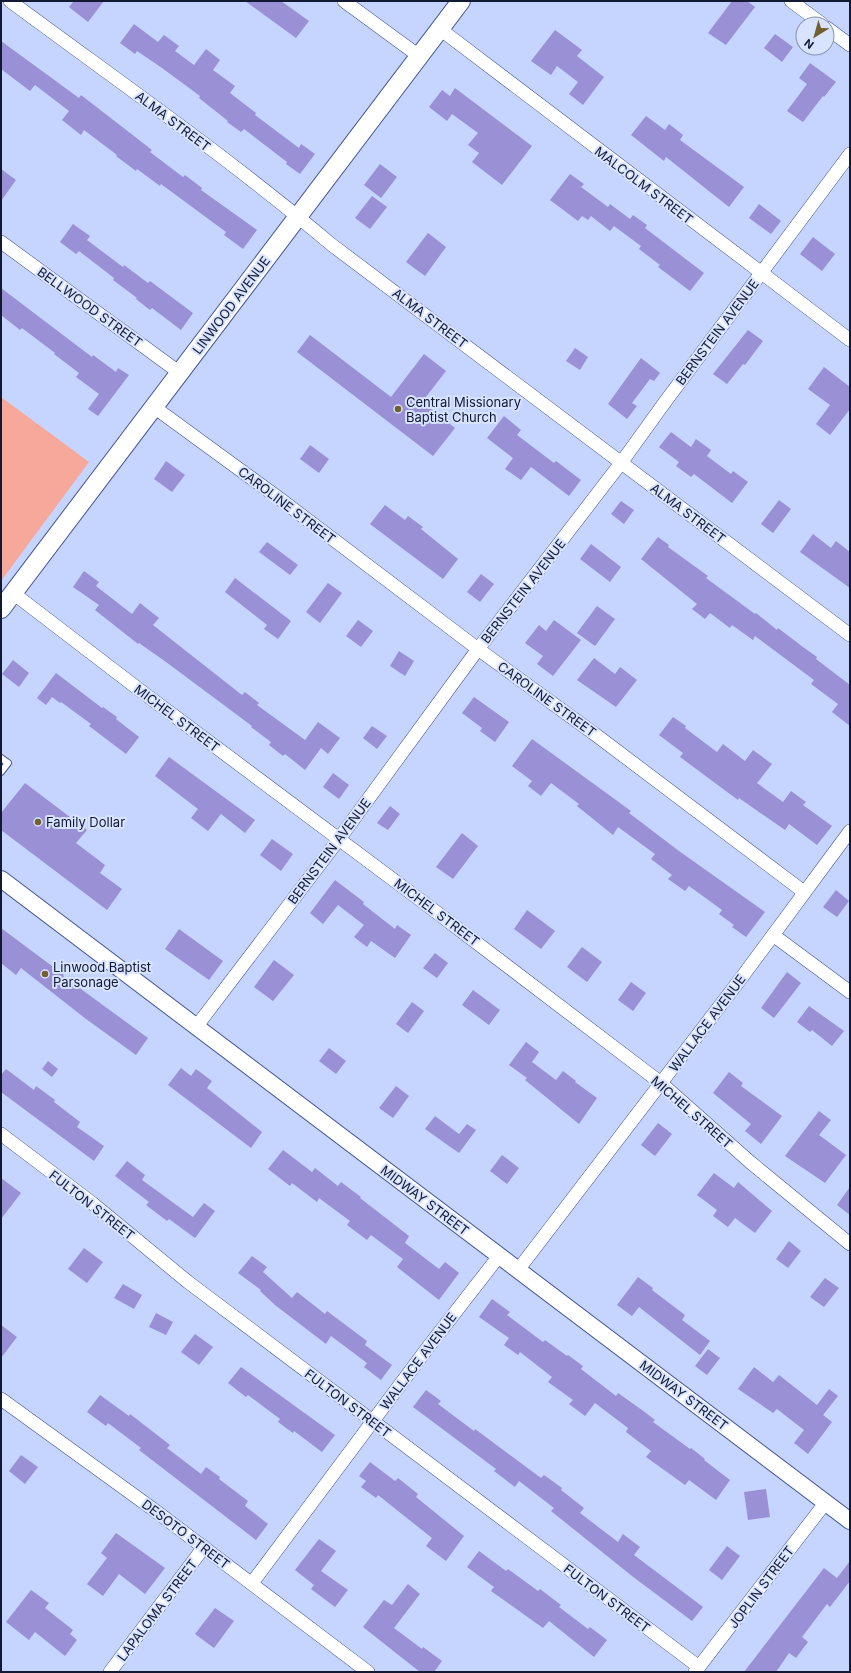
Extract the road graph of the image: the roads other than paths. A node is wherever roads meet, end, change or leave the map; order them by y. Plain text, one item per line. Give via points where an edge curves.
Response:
1 (10, 1) edge
2 (344, 1) edge
3 (461, 1) edge
4 (791, 1) edge
5 (811, 16) edge
6 (440, 29) junction
7 (835, 34) edge
8 (850, 45) edge
9 (419, 56) junction
10 (850, 154) edge
11 (298, 216) junction
12 (1, 242) edge
13 (761, 274) junction
14 (850, 340) edge
15 (180, 373) junction
16 (154, 407) junction
17 (621, 463) junction
18 (13, 593) junction
19 (1, 609) edge
20 (850, 635) edge
21 (478, 649) junction
22 (1, 758) edge
23 (1, 772) edge
24 (850, 831) edge
25 (339, 839) junction
26 (1, 879) edge
27 (804, 892) junction
28 (773, 935) junction
29 (850, 992) edge
30 (196, 1027) junction
31 (661, 1084) junction
32 (1, 1134) edge
33 (850, 1244) edge
34 (499, 1256) junction
35 (518, 1270) junction
36 (1, 1399) edge
37 (372, 1422) junction
38 (826, 1502) junction
39 (849, 1516) edge
40 (204, 1547) junction
41 (252, 1584) junction
42 (697, 1670) edge
43 (110, 1672) edge
44 (368, 1672) edge

1 - 11 street, ALMA STREET
2 - 9 street
3 - 6 main road, LINWOOD AVENUE
4 - 5 street
6 - 9 main road, LINWOOD AVENUE
6 - 13 street, MALCOLM STREET
7 - 8 street
9 - 11 main road, LINWOOD AVENUE
10 - 13 street, BERNSTEIN AVENUE
11 - 15 main road, LINWOOD AVENUE
11 - 17 street, ALMA STREET via 332,245
12 - 15 street, BELLWOOD STREET
13 - 14 street, MALCOLM STREET
13 - 17 street, BERNSTEIN AVENUE
15 - 16 main road, LINWOOD AVENUE
16 - 18 main road, LINWOOD AVENUE
16 - 21 street, CAROLINE STREET
17 - 20 street, ALMA STREET
17 - 21 street, BERNSTEIN AVENUE
18 - 19 main road, LINWOOD AVENUE
18 - 25 street, MICHEL STREET
21 - 25 street, BERNSTEIN AVENUE
21 - 27 street, CAROLINE STREET
22 - 23 lane via 8,763
24 - 27 street, WALLACE AVENUE
25 - 30 street, BERNSTEIN AVENUE
25 - 31 street, MICHEL STREET
26 - 30 street, MIDWAY STREET
27 - 28 street, WALLACE AVENUE
28 - 29 street
28 - 31 street, WALLACE AVENUE
30 - 34 street, MIDWAY STREET
31 - 33 street, MICHEL STREET via 750,1162
31 - 35 street, WALLACE AVENUE
32 - 37 street, FULTON STREET via 92,1203 188,1282
34 - 35 street, MIDWAY STREET
34 - 37 street, WALLACE AVENUE
35 - 38 street, MIDWAY STREET
36 - 40 street, DESOTO STREET
37 - 41 street, WALLACE AVENUE
37 - 42 street, FULTON STREET
38 - 39 street, MIDWAY STREET
38 - 42 street, JOPLIN STREET
40 - 41 street, DESOTO STREET
40 - 43 street, LAPALOMA STREET
41 - 44 street, DESOTO STREET

